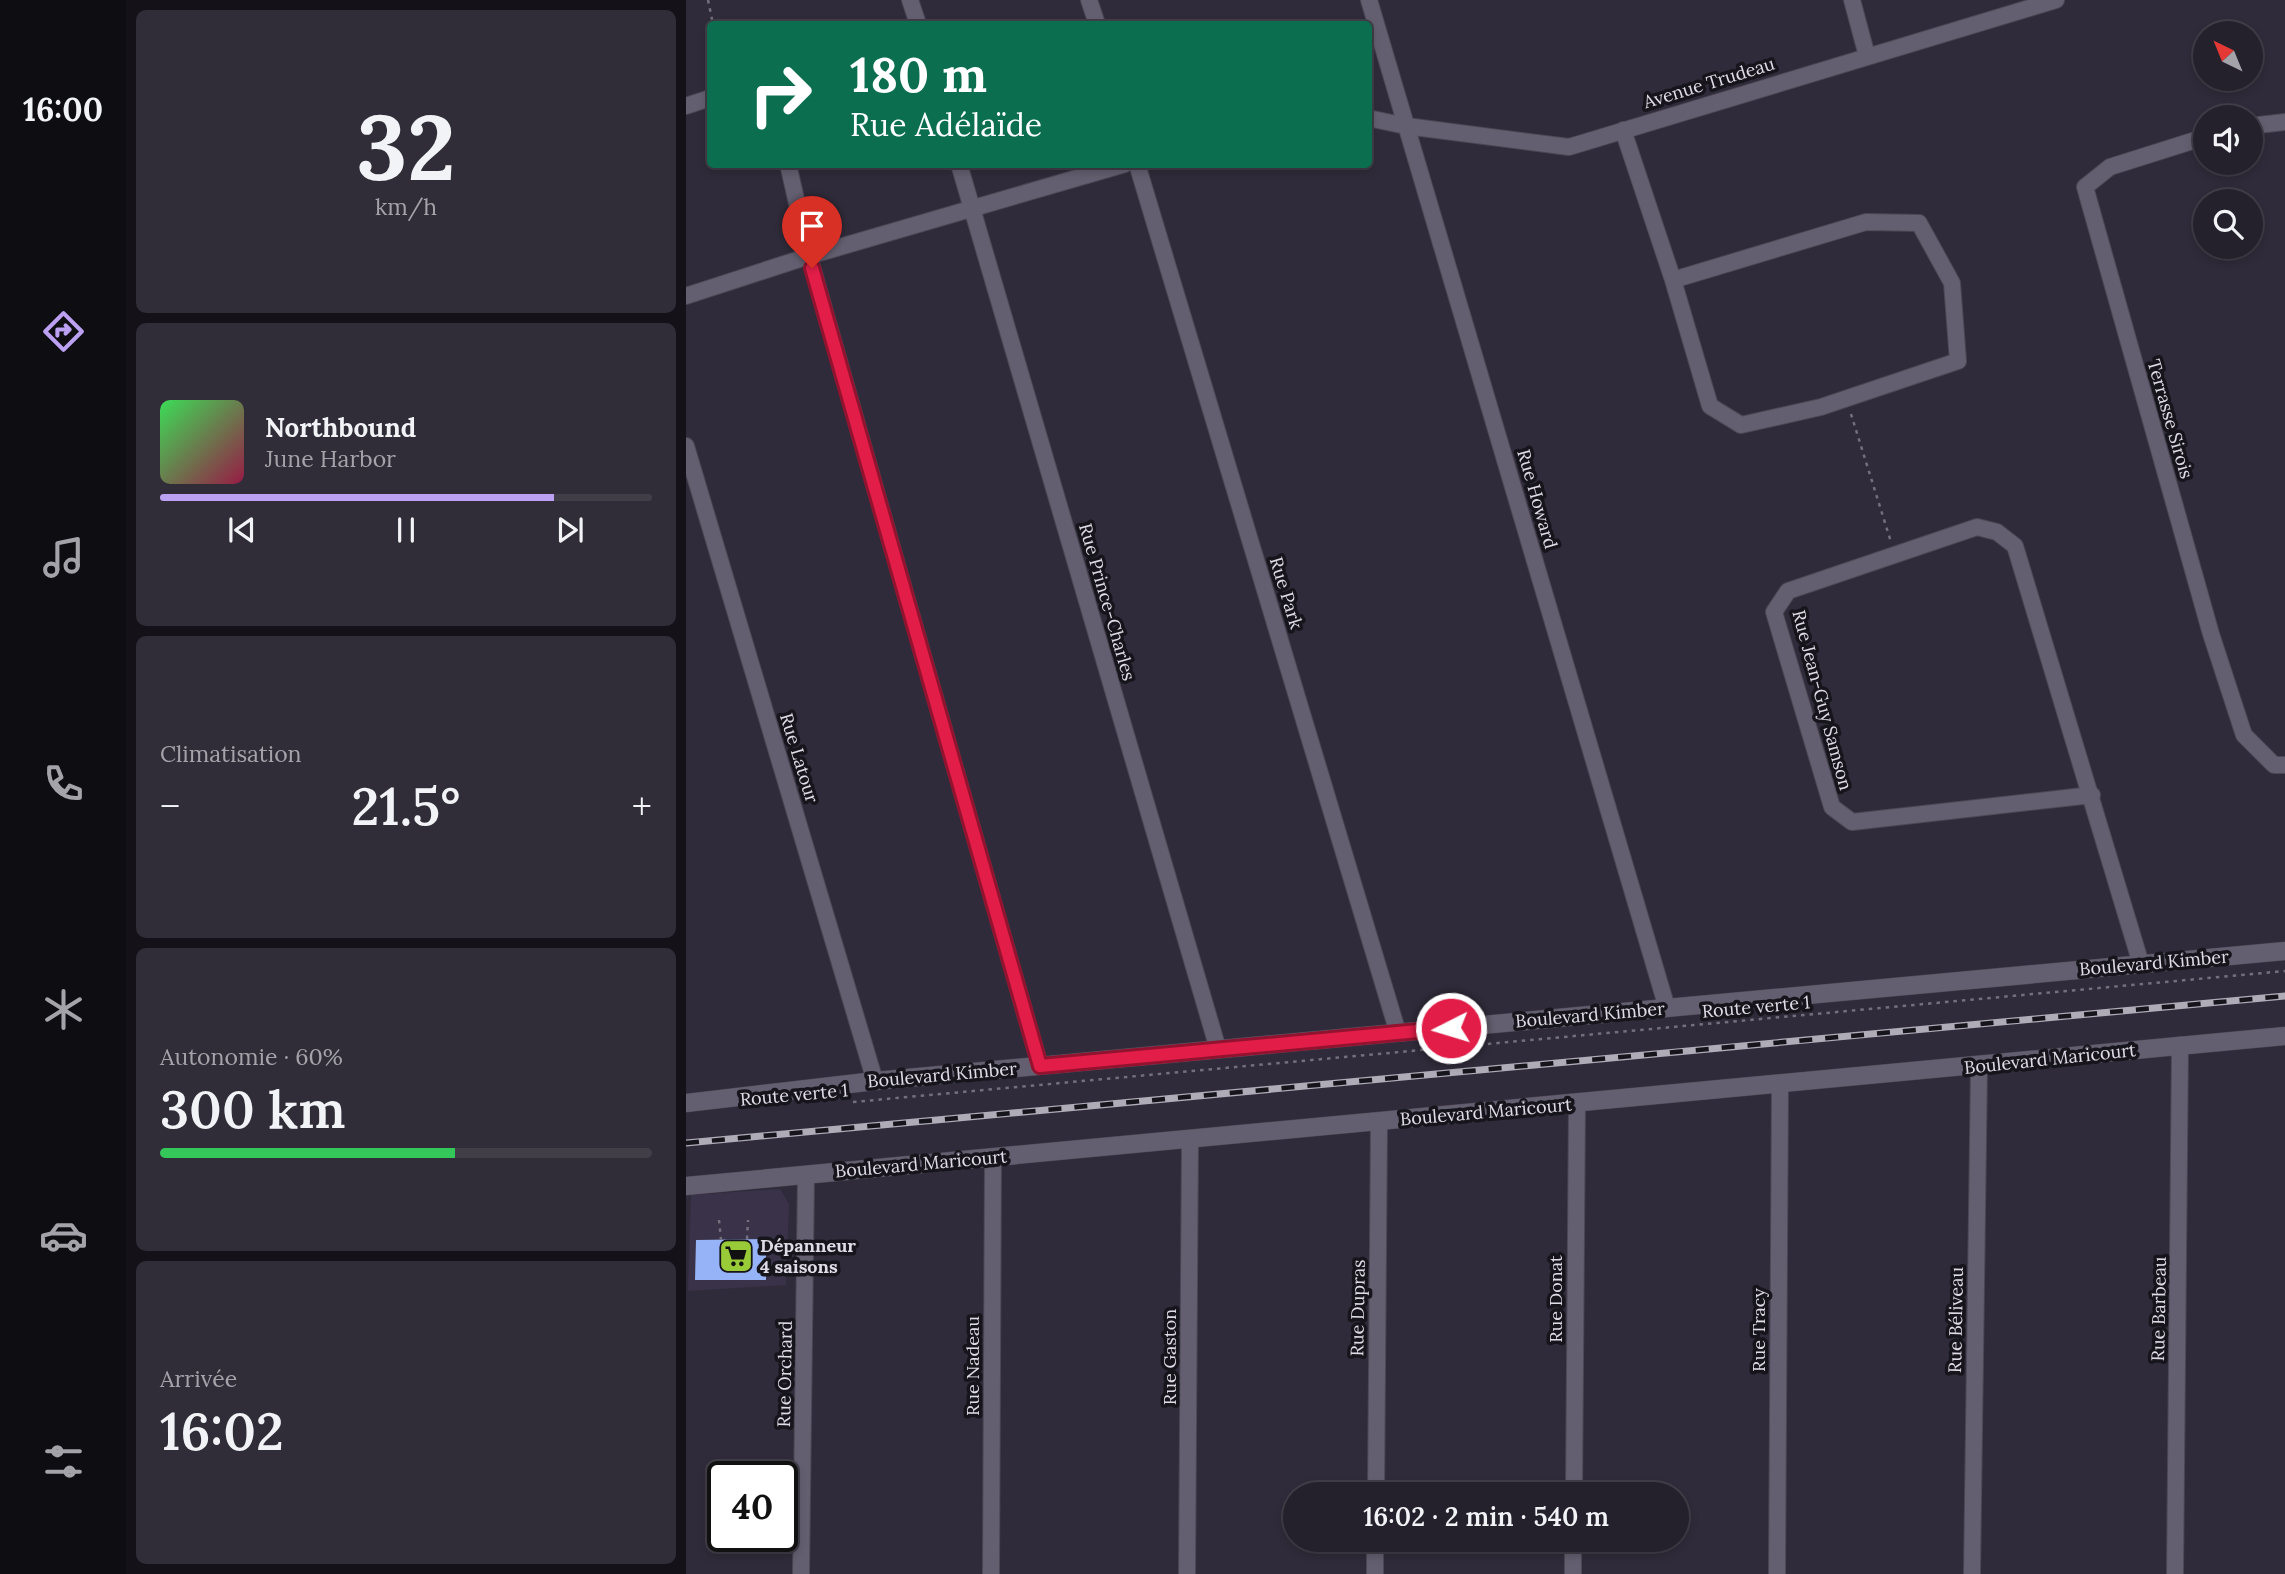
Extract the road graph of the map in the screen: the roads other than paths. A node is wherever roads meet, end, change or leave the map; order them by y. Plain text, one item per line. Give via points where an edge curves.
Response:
1 (910, 0) edge
2 (1090, 0) edge
3 (1369, 0) edge
4 (1852, 0) edge
5 (2056, 0) edge
6 (2027, 4) edge
7 (917, 21) edge
8 (1096, 21) edge
9 (1867, 56) junction
10 (707, 99) edge
11 (686, 106) edge
12 (1372, 119) edge
13 (2285, 122) edge
14 (2263, 125) edge
15 (1406, 126) junction
16 (1623, 130) junction
17 (2193, 141) edge
18 (789, 168) edge
19 (960, 168) edge
20 (1112, 168) edge
21 (1138, 168) edge
22 (972, 210) junction
23 (809, 256) junction
24 (1673, 280) junction
25 (686, 296) edge
26 (686, 446) edge
27 (2285, 765) edge
28 (2092, 795) junction
29 (2285, 951) edge
30 (2141, 964) junction
31 (1667, 1008) junction
32 (1398, 1033) junction
33 (2285, 1036) edge
34 (2180, 1045) junction
35 (1218, 1049) junction
36 (1040, 1066) junction
37 (1979, 1067) junction
38 (875, 1081) junction
39 (1780, 1085) junction
40 (686, 1102) edge
41 (1577, 1104) junction
42 (1379, 1122) junction
43 (1190, 1140) junction
44 (993, 1158) junction
45 (806, 1175) junction
46 (686, 1186) edge
47 (1376, 1482) edge
48 (1574, 1482) edge
49 (1375, 1552) edge
50 (1573, 1552) edge
51 (801, 1574) edge
52 (991, 1574) edge
53 (1188, 1574) edge
54 (1375, 1574) edge
55 (1573, 1574) edge
56 (1777, 1574) edge
57 (1972, 1574) edge
58 (2175, 1574) edge

1 - 7 street
2 - 8 street
3 - 15 street, Rue Howard
4 - 9 street
5 - 6 street, Avenue Trudeau
6 - 9 street, Avenue Trudeau
9 - 16 street, Avenue Trudeau
10 - 11 street
12 - 15 street, Avenue Trudeau
13 - 14 street
15 - 16 street, Avenue Trudeau via 1570,147
15 - 31 street, Rue Howard
16 - 24 street
17 - 27 street, Terrasse Sirois via 2110,166 2085,187 2244,735 2274,765
18 - 23 street
19 - 22 street, Rue Prince-Charles
20 - 22 street
21 - 32 street, Rue Park
22 - 23 street
22 - 35 street, Rue Prince-Charles
23 - 25 street
23 - 36 street
24 - 24 street via 1710,406 1741,425 1846,399 1958,361 1952,283 1919,223 1866,222
26 - 38 street, Rue Latour
28 - 28 street, Rue Jean-Guy Samson via 2015,546 1997,532 1977,527 1788,591 1774,612 1832,807 1852,822
28 - 30 street, Rue Jean-Guy Samson
29 - 30 street, Boulevard Kimber
30 - 31 street, Boulevard Kimber
31 - 32 street, Boulevard Kimber
32 - 35 street, Boulevard Kimber
33 - 34 street, Boulevard Maricourt
34 - 37 street, Boulevard Maricourt
34 - 58 street, Rue Barbeau
35 - 36 street, Boulevard Kimber
36 - 38 street, Boulevard Kimber
37 - 39 street, Boulevard Maricourt
37 - 57 street, Rue Béliveau
38 - 40 street, Boulevard Kimber
39 - 41 street, Boulevard Maricourt
39 - 56 street, Rue Tracy
41 - 42 street, Boulevard Maricourt
41 - 48 street, Rue Donat
42 - 43 street, Boulevard Maricourt
42 - 47 street, Rue Dupras
43 - 44 street, Boulevard Maricourt
43 - 53 street, Rue Gaston
44 - 45 street, Boulevard Maricourt
44 - 52 street, Rue Nadeau
45 - 46 street, Boulevard Maricourt
45 - 51 street, Rue Orchard
49 - 54 street
50 - 55 street

